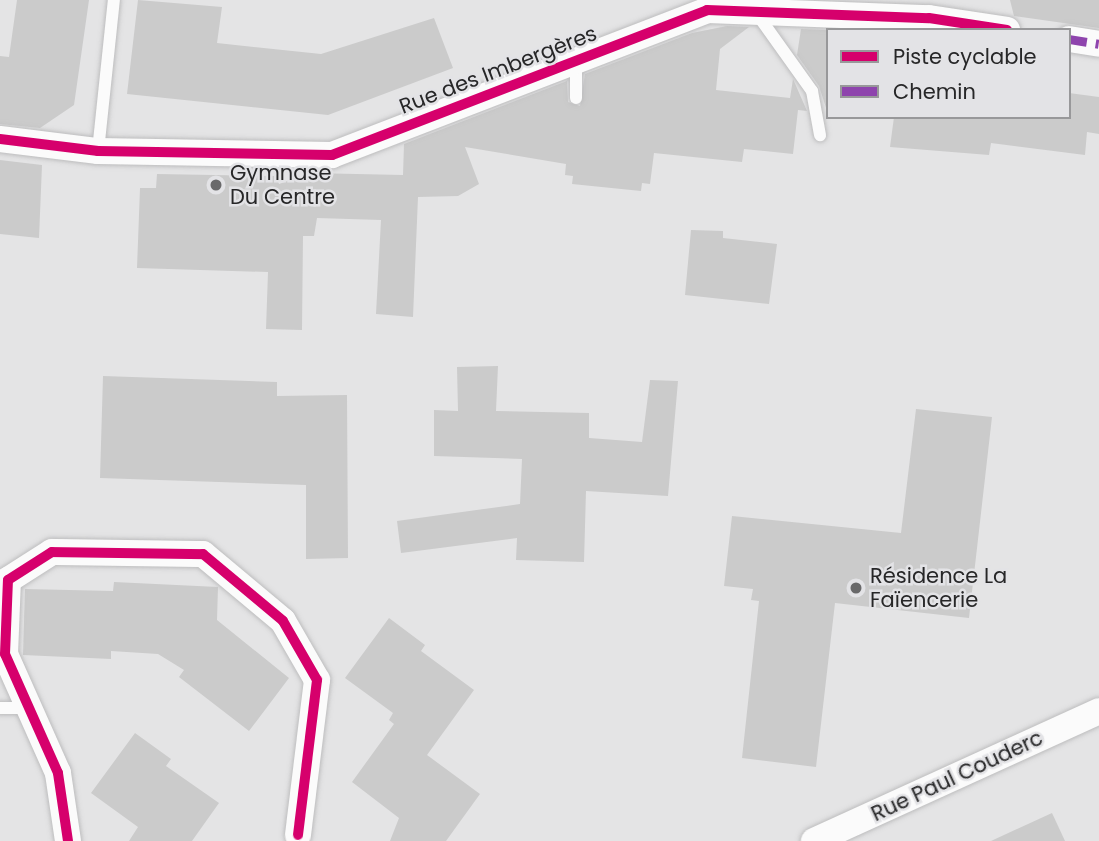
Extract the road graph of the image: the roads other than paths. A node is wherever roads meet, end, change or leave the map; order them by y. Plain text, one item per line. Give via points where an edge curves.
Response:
1 (114, 0) edge
2 (708, 5) edge
3 (755, 11) junction
4 (994, 28) edge
5 (1071, 39) edge
6 (1099, 44) edge
7 (576, 60) junction
8 (576, 99) dead end
9 (820, 135) dead end
10 (0, 139) edge
11 (98, 150) junction
12 (0, 708) edge
13 (26, 708) junction
14 (1099, 711) edge
15 (298, 835) dead end
16 (68, 841) edge
17 (814, 841) edge

1 - 11 lane
2 - 3 street, Rue des Imbergères
2 - 7 street, Rue des Imbergères
3 - 4 street, Rue des Imbergères via 929,18
3 - 9 lane via 813,91
5 - 6 street
7 - 8 lane
7 - 11 street, Rue des Imbergères via 332,155
10 - 11 street, Rue des Imbergères
12 - 13 lane
13 - 15 street via 5,654 8,580 52,552 203,554 283,621 317,680
13 - 16 street via 58,773
14 - 17 street, Rue Paul Couderc

